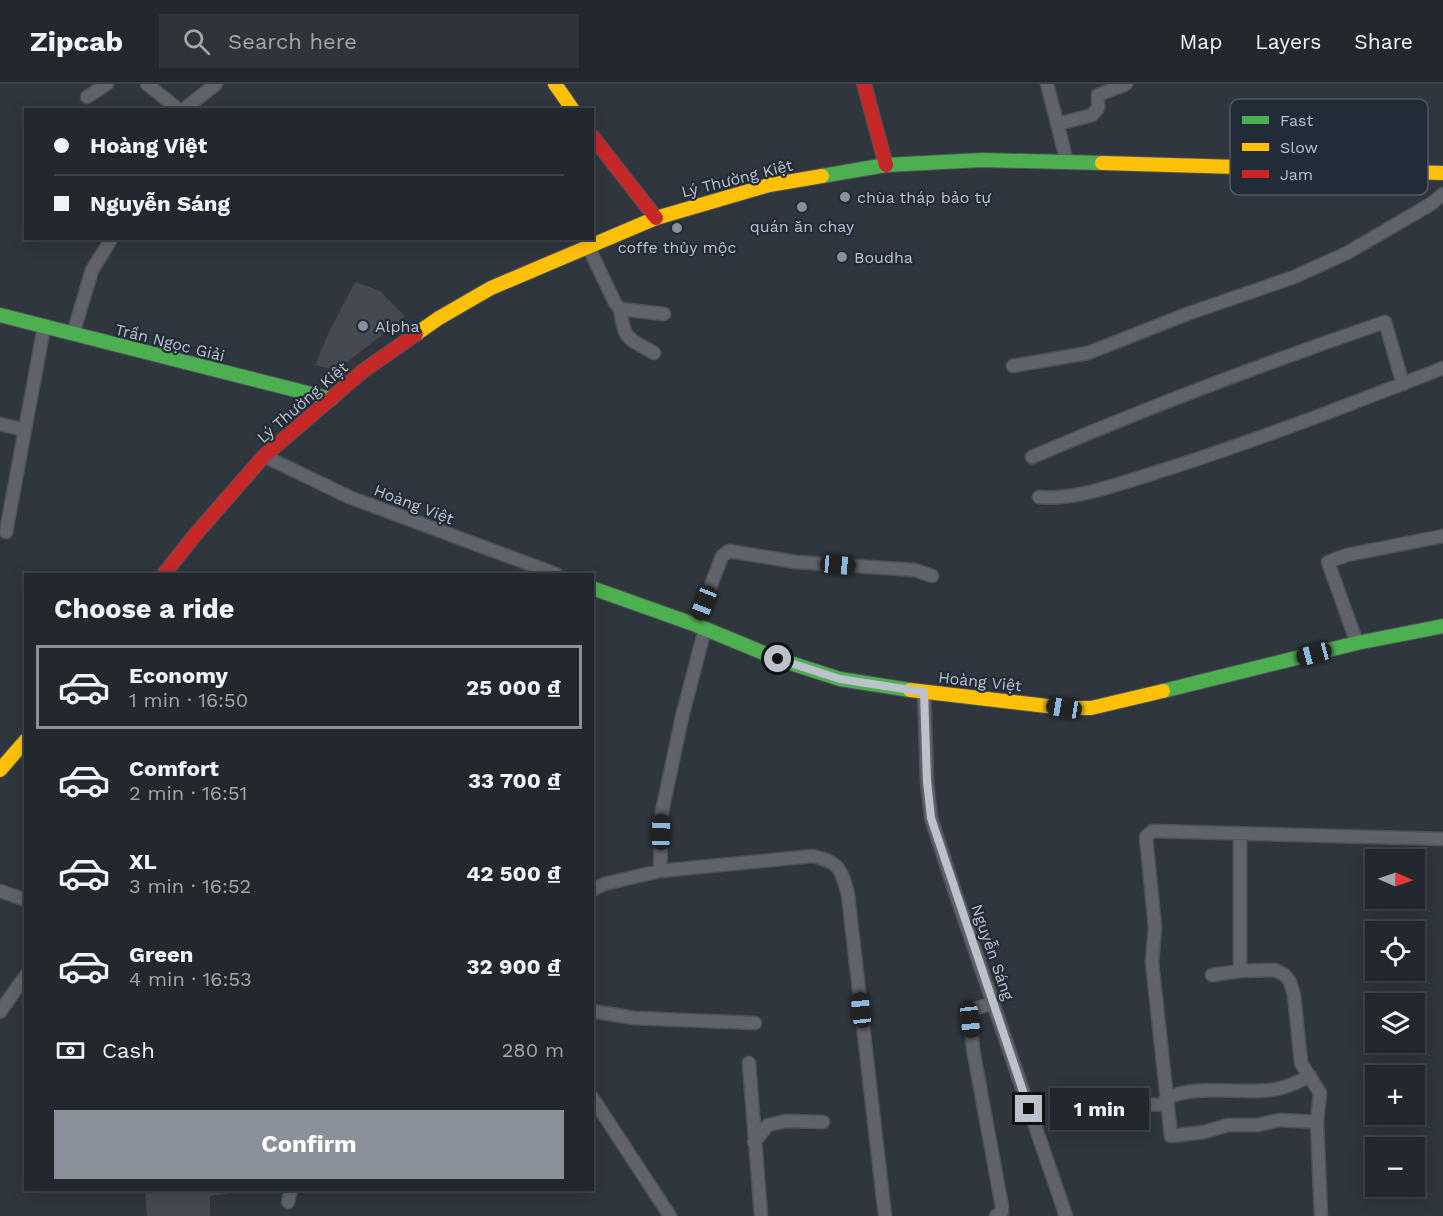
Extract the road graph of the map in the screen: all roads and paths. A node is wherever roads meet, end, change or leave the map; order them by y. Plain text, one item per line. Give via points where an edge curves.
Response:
1 (106, 84) edge
2 (147, 84) edge
3 (216, 84) edge
4 (555, 84) edge
5 (864, 84) edge
6 (1047, 84) edge
7 (1126, 84) edge
8 (87, 97) dead end
9 (178, 108) edge
10 (184, 108) edge
11 (572, 108) edge
12 (1058, 124) junction
13 (594, 139) edge
14 (1067, 162) junction
15 (886, 165) junction
16 (1230, 167) edge
17 (1428, 173) edge
18 (1443, 173) edge
19 (1443, 194) edge
20 (656, 218) junction
21 (111, 240) edge
22 (588, 246) junction
23 (620, 309) junction
24 (664, 314) dead end
25 (0, 315) edge
26 (44, 327) junction
27 (73, 334) junction
28 (654, 353) dead end
29 (1013, 366) dead end
30 (1443, 368) edge
31 (1403, 384) junction
32 (331, 399) junction
33 (0, 424) edge
34 (24, 430) junction
35 (264, 456) junction
36 (1032, 457) dead end
37 (1039, 497) dead end
38 (6, 532) dead end
39 (1443, 536) edge
40 (165, 573) edge
41 (553, 573) edge
42 (933, 576) dead end
43 (594, 589) edge
44 (1443, 626) edge
45 (700, 627) junction
46 (1357, 643) junction
47 (924, 692) junction
48 (24, 742) edge
49 (0, 770) edge
50 (1240, 834) junction
51 (1443, 839) edge
52 (660, 871) junction
53 (596, 884) edge
54 (0, 891) edge
55 (24, 899) edge
56 (1240, 970) junction
57 (1212, 975) dead end
58 (24, 978) edge
59 (992, 1003) junction
60 (0, 1011) edge
61 (594, 1011) edge
62 (755, 1023) dead end
63 (749, 1063) dead end
64 (1310, 1076) junction
65 (594, 1100) edge
66 (1167, 1101) junction
67 (1075, 1103) dead end
68 (823, 1122) dead end
69 (1317, 1122) junction
70 (754, 1142) junction
71 (291, 1191) edge
72 (288, 1203) dead end
73 (670, 1216) edge
74 (761, 1216) edge
75 (885, 1216) edge
76 (996, 1216) edge
77 (1066, 1216) edge
78 (1321, 1216) edge

1 - 8 street
2 - 9 street
3 - 10 street
4 - 11 street
5 - 15 street
6 - 12 street
7 - 12 street via 1098,95 1098,108 1092,115
12 - 14 street
13 - 20 street
14 - 15 street, Lý Thường Kiệt via 982,160
14 - 16 street, Lý Thường Kiệt
15 - 20 street, Lý Thường Kiệt via 781,182
17 - 18 street, Lý Thường Kiệt
19 - 29 street via 1347,253 1294,276 1088,352
20 - 22 street, Lý Thường Kiệt
21 - 27 street via 92,270
22 - 23 street
22 - 32 street, Lý Thường Kiệt via 491,288 439,318 363,371
23 - 24 street
23 - 28 street via 627,337
25 - 26 street, Trần Ngọc Giải
26 - 27 street, Trần Ngọc Giải
26 - 34 street
27 - 32 street, Trần Ngọc Giải
30 - 31 street
31 - 36 street via 1385,322 1240,373
31 - 37 street via 1206,457 1088,492
32 - 35 street, Lý Thường Kiệt
33 - 34 street
34 - 38 street
35 - 40 street, Lý Thường Kiệt
35 - 41 street, Hoàng Việt via 349,497
39 - 46 street via 1328,562
42 - 45 street via 915,570 796,562 729,551 722,556
43 - 45 street, Hoàng Việt
44 - 46 street, Hoàng Việt
45 - 47 street, Hoàng Việt via 840,679
45 - 52 street via 662,812
46 - 47 street, Hoàng Việt via 1091,708
47 - 59 street, Nguyễn Sáng via 931,818
48 - 49 street
50 - 51 street
50 - 56 street
50 - 66 street via 1152,831 1146,837 1155,927 1152,962
52 - 53 street
52 - 75 street via 813,856 832,861 843,876
54 - 55 street
56 - 57 street
56 - 64 street via 1275,970 1290,982 1301,1063
58 - 60 street
59 - 76 street via 972,1010 970,1020 1002,1207
59 - 77 street, Nguyễn Sáng
61 - 62 street via 634,1018
63 - 70 street
64 - 66 street via 1270,1090 1181,1092
64 - 69 street via 1320,1093
65 - 73 street
66 - 67 street
66 - 69 street via 1171,1136 1279,1120
68 - 70 street via 786,1121 768,1125
69 - 78 street
70 - 74 street
71 - 72 street

